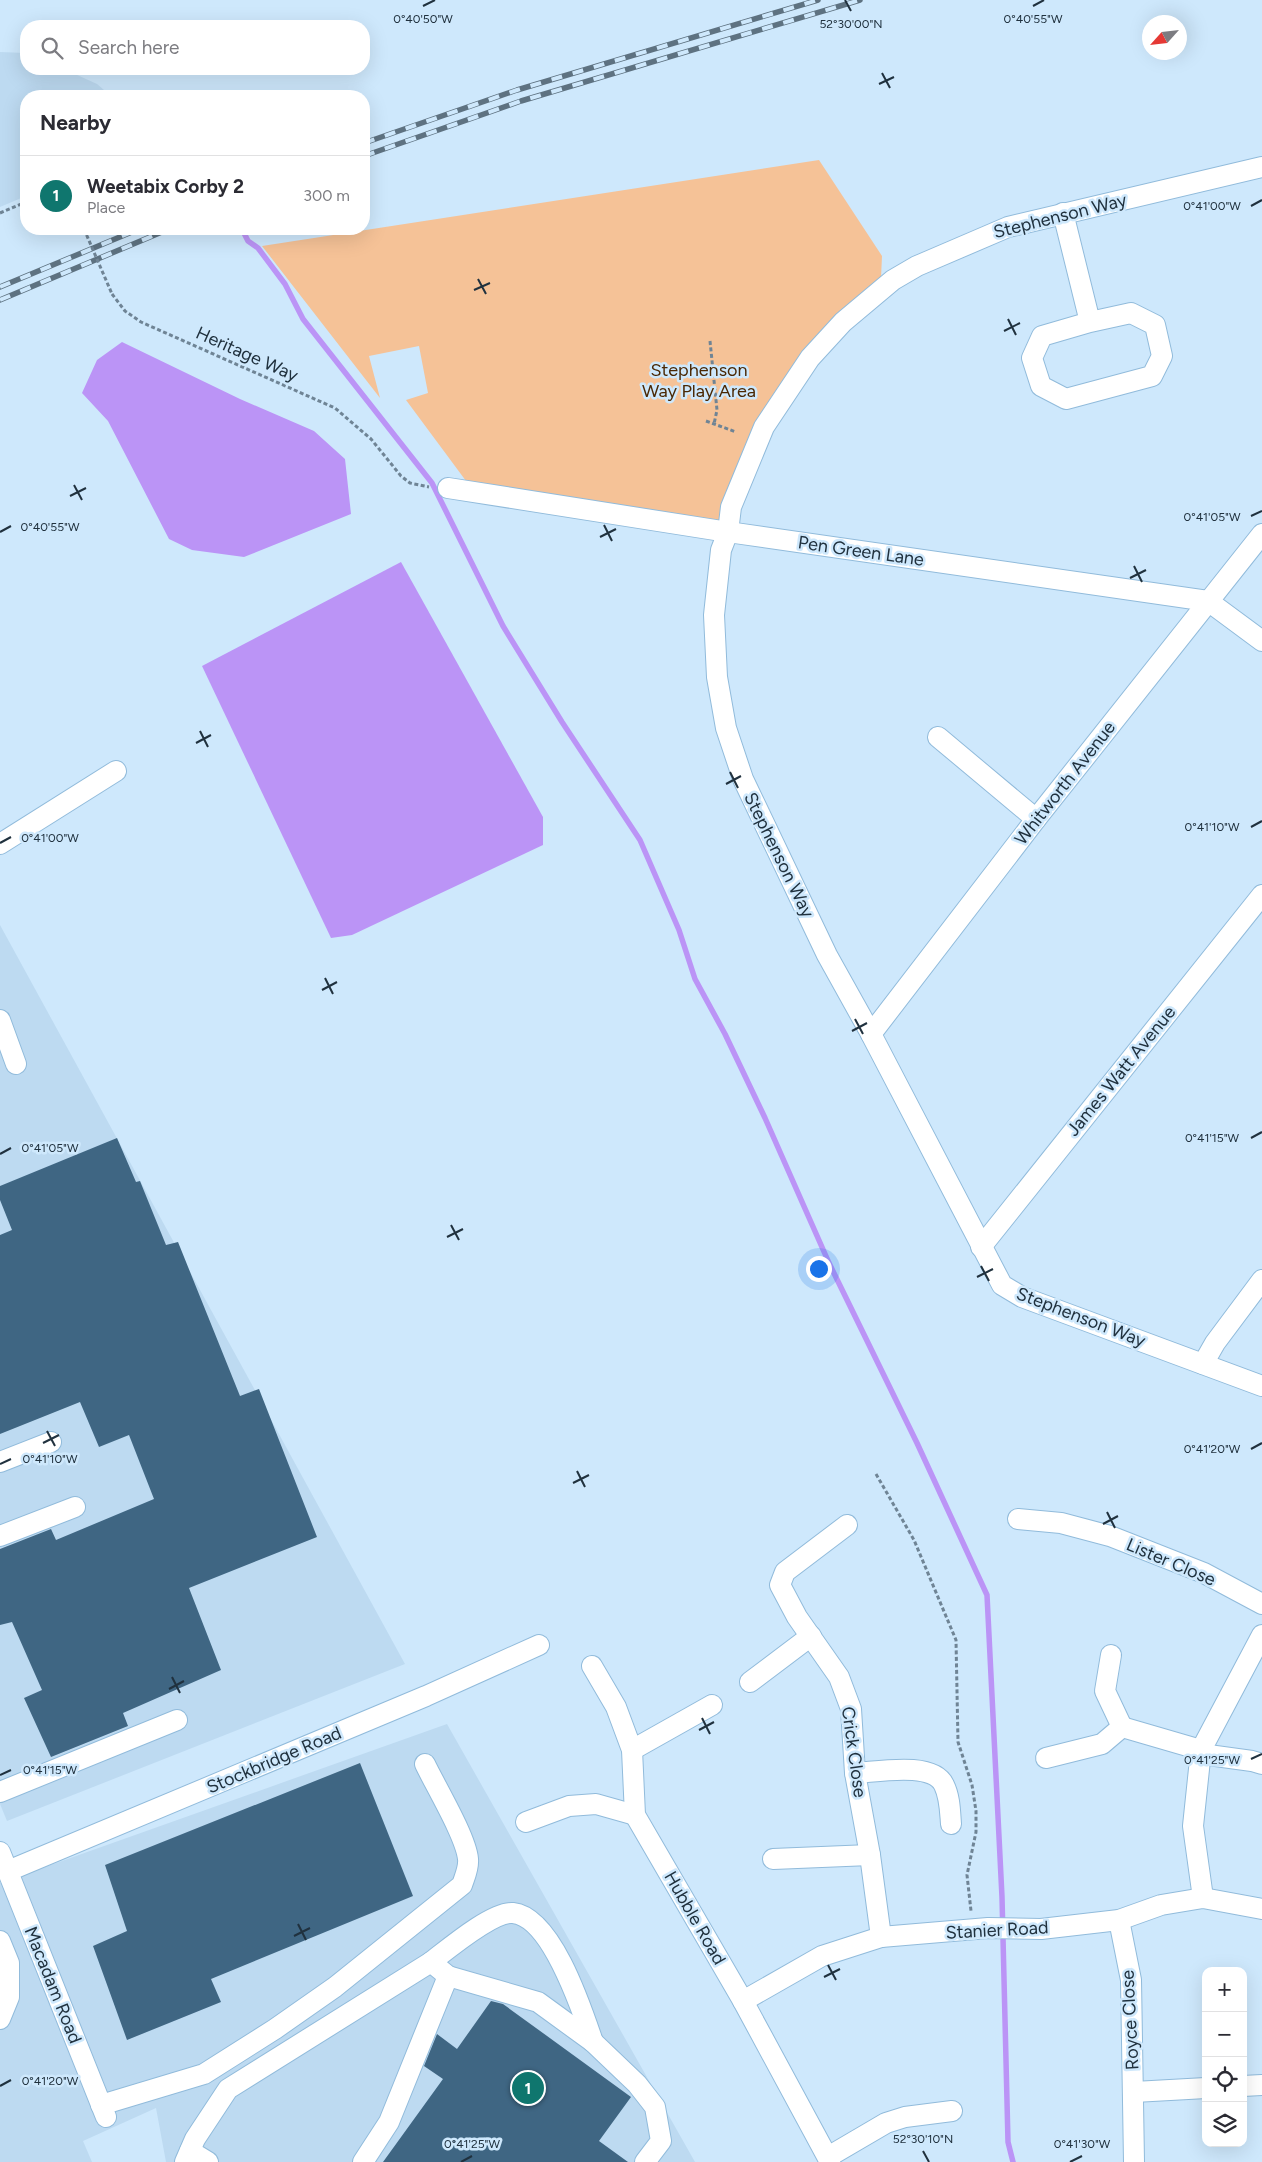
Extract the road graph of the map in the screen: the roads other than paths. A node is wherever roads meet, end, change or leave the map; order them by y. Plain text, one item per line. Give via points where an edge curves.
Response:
1 (1262, 168) edge
2 (1063, 214) junction
3 (1090, 322) junction
4 (448, 488) dead end
5 (728, 532) junction
6 (1262, 534) edge
7 (1208, 601) junction
8 (1262, 641) edge
9 (938, 737) dead end
10 (116, 771) dead end
11 (1036, 819) junction
12 (0, 844) edge
13 (1262, 895) edge
14 (0, 1020) edge
15 (871, 1034) junction
16 (16, 1064) dead end
17 (981, 1247) junction
18 (1262, 1280) edge
19 (1202, 1364) junction
20 (1262, 1386) edge
21 (50, 1442) dead end
22 (0, 1462) edge
23 (75, 1507) dead end
24 (1018, 1519) dead end
25 (847, 1525) dead end
26 (0, 1536) edge
27 (1262, 1604) edge
28 (1262, 1635) edge
29 (811, 1636) junction
30 (540, 1645) dead end
31 (1111, 1655) dead end
32 (592, 1666) dead end
33 (750, 1682) dead end
34 (712, 1706) dead end
35 (177, 1720) dead end
36 (1122, 1727) junction
37 (632, 1750) junction
38 (1201, 1752) junction
39 (1046, 1758) dead end
40 (425, 1764) dead end
41 (1262, 1764) edge
42 (855, 1773) junction
43 (0, 1792) edge
44 (635, 1815) junction
45 (526, 1822) dead end
46 (952, 1824) dead end
47 (0, 1852) edge
48 (870, 1855) junction
49 (773, 1859) dead end
50 (8, 1871) junction
51 (1203, 1898) junction
52 (1262, 1910) edge
53 (1119, 1920) junction
54 (881, 1937) junction
55 (0, 1940) edge
56 (431, 1962) junction
57 (448, 1976) junction
58 (743, 2001) junction
59 (0, 2019) edge
60 (593, 2042) junction
61 (1247, 2086) edge
62 (1262, 2086) edge
63 (1202, 2088) edge
64 (1134, 2092) junction
65 (952, 2111) dead end
66 (188, 2156) edge
67 (829, 2159) edge
68 (208, 2162) edge
69 (363, 2162) edge
70 (646, 2162) edge
71 (1134, 2162) edge

1 - 2 street, Stephenson Way
2 - 3 street
2 - 5 street, Stephenson Way via 1008,227 917,266 893,280 843,322 810,358 764,427 731,507
3 - 3 street via 1131,313 1155,325 1162,356 1152,376 1066,398 1041,386 1032,358 1042,336
4 - 5 street, Pen Green Lane
5 - 7 street, Pen Green Lane
5 - 15 street, Stephenson Way via 721,550 714,615 717,677 726,728 742,779 827,955
6 - 7 street, Whitworth Avenue
7 - 8 street, Pen Green Lane
7 - 11 street, Whitworth Avenue
9 - 11 street
10 - 12 street
11 - 15 street, Whitworth Avenue
13 - 17 street, James Watt Avenue
14 - 16 street
15 - 17 street, Stephenson Way
17 - 19 street, Stephenson Way via 1002,1285 1022,1297
18 - 19 street
19 - 20 street, Stephenson Way
21 - 22 street
23 - 26 street
24 - 27 street, Lister Close via 1061,1523 1110,1536 1204,1574
25 - 29 street, Crick Close via 785,1572 780,1585
28 - 38 street
29 - 33 street
29 - 42 street, Crick Close via 839,1677 851,1709
30 - 50 street, Stockbridge Road
31 - 36 street via 1105,1691
32 - 37 street, Hubble Road via 616,1707
34 - 37 street
35 - 43 street
36 - 38 street
36 - 39 street via 1102,1744
37 - 44 street, Hubble Road
38 - 41 street
38 - 51 street via 1193,1826
40 - 50 street, Macadam Road via 463,1841 468,1859 462,1885 335,1987 204,2074 104,2111
42 - 46 street via 915,1769 932,1774 944,1784
42 - 48 street, Crick Close
44 - 45 street via 596,1804 569,1806
44 - 58 street, Hubble Road
47 - 50 street, Macadam Road
48 - 49 street
48 - 54 street, Crick Close
51 - 52 street, Stanier Road
51 - 53 street, Stanier Road via 1160,1905
53 - 54 street, Stanier Road via 1041,1929 981,1929
53 - 64 street, Royce Close via 1131,1980
54 - 58 street, Stanier Road via 822,1956
55 - 59 street via 9,1963 9,1996
56 - 57 street
56 - 60 street via 497,1916 512,1913 527,1918 564,1966
56 - 66 street via 228,2089 195,2139
57 - 60 street via 538,2002
57 - 69 street via 389,2122
58 - 67 street, Hubble Road
60 - 70 street via 637,2084 655,2107 661,2141
61 - 62 street
63 - 64 street, Royce Close
64 - 71 street, Royce Close
65 - 67 street via 905,2117 886,2124
66 - 68 street

